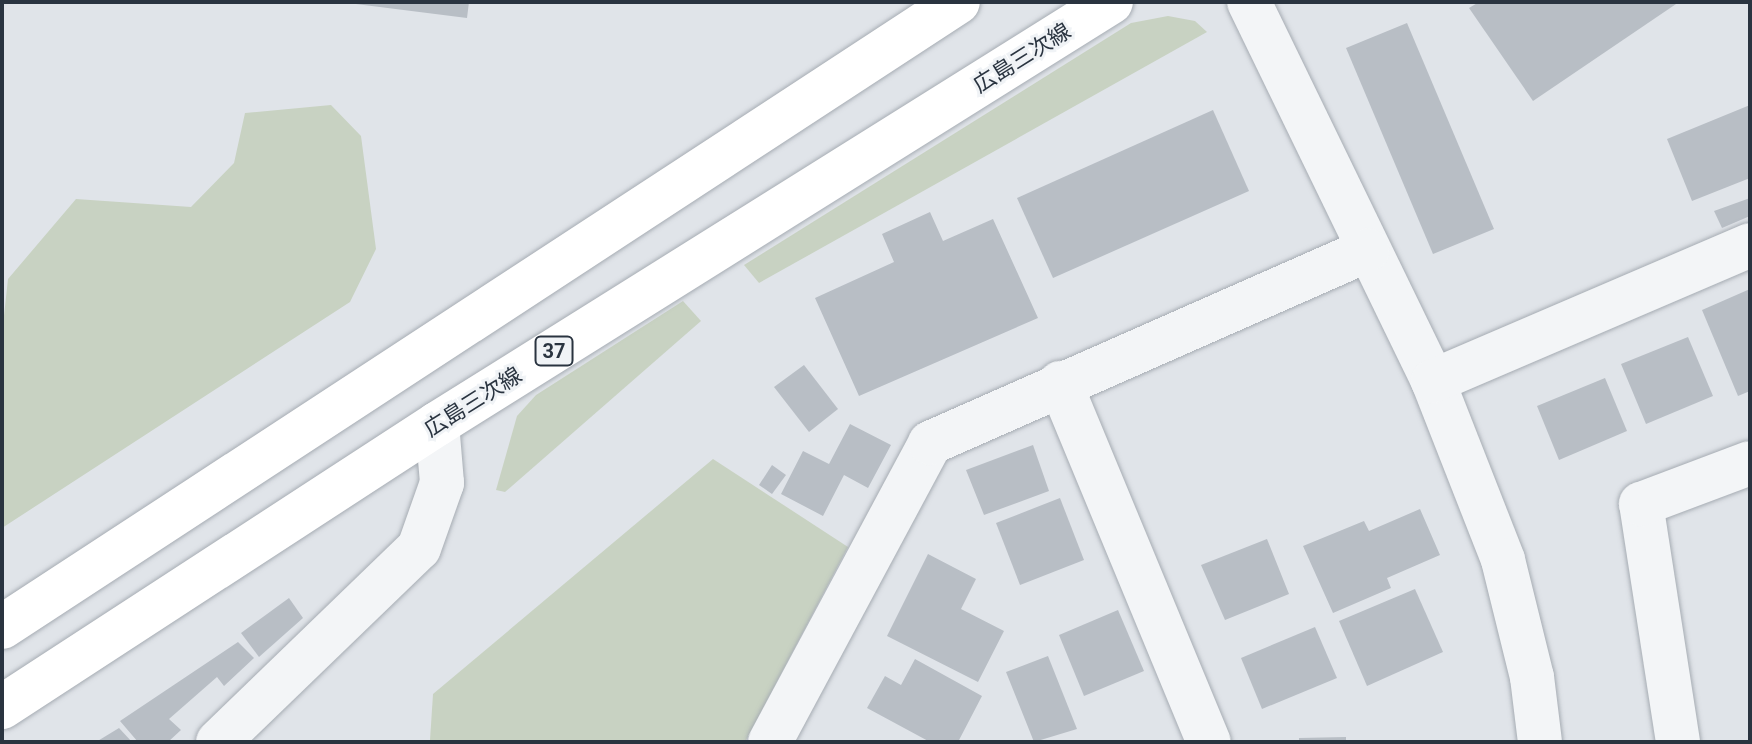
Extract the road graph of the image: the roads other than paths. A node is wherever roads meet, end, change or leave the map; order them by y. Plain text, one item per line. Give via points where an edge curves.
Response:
1 (958, 2) edge
2 (1111, 2) edge
3 (1249, 2) edge
4 (1750, 245) edge
5 (1367, 250) junction
6 (1433, 381) junction
7 (1060, 383) junction
8 (437, 424) junction
9 (1750, 463) edge
10 (2, 627) edge
11 (2, 707) edge
12 (218, 742) edge
13 (770, 742) edge
14 (1209, 742) edge
15 (1540, 742) edge
16 (1678, 742) edge

1 - 10 main road
2 - 8 main road, 広島三次線 / 37
3 - 5 street
4 - 6 street
5 - 6 street
5 - 7 street
6 - 15 street via 1503,560 1532,677
7 - 13 street via 930,443
7 - 14 street
8 - 11 main road, 広島三次線 / 37
8 - 12 street via 442,483 419,548
9 - 16 street via 1641,504

